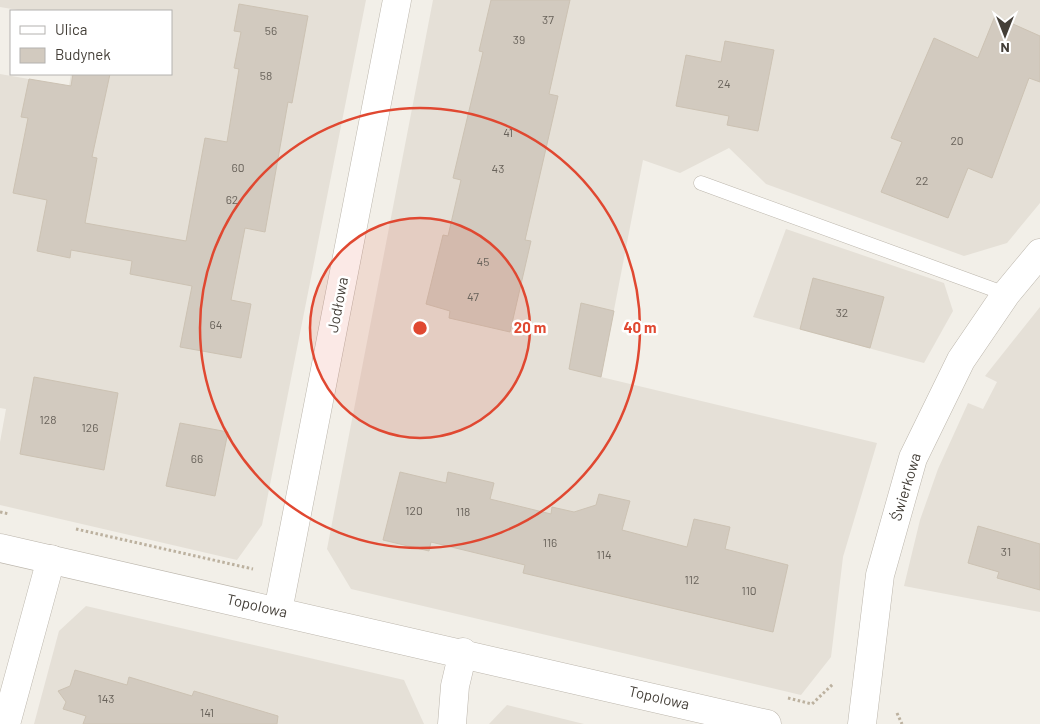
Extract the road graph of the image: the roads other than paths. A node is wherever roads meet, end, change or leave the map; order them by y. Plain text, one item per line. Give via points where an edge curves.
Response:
1 (397, 0) edge
2 (701, 183) dead end
3 (1040, 253) edge
4 (1006, 294) junction
5 (0, 548) edge
6 (51, 559) junction
7 (278, 611) junction
8 (463, 652) junction
9 (6, 724) edge
10 (452, 724) edge
11 (767, 724) edge
12 (862, 724) edge

1 - 7 street, Jodłowa
2 - 4 lane
3 - 4 street, Świerkowa
4 - 12 street, Świerkowa via 961,360 913,458 880,575
5 - 6 street, Topolowa
6 - 7 street, Topolowa
6 - 9 street
7 - 8 street, Topolowa
8 - 10 street via 455,686
8 - 11 street, Topolowa

